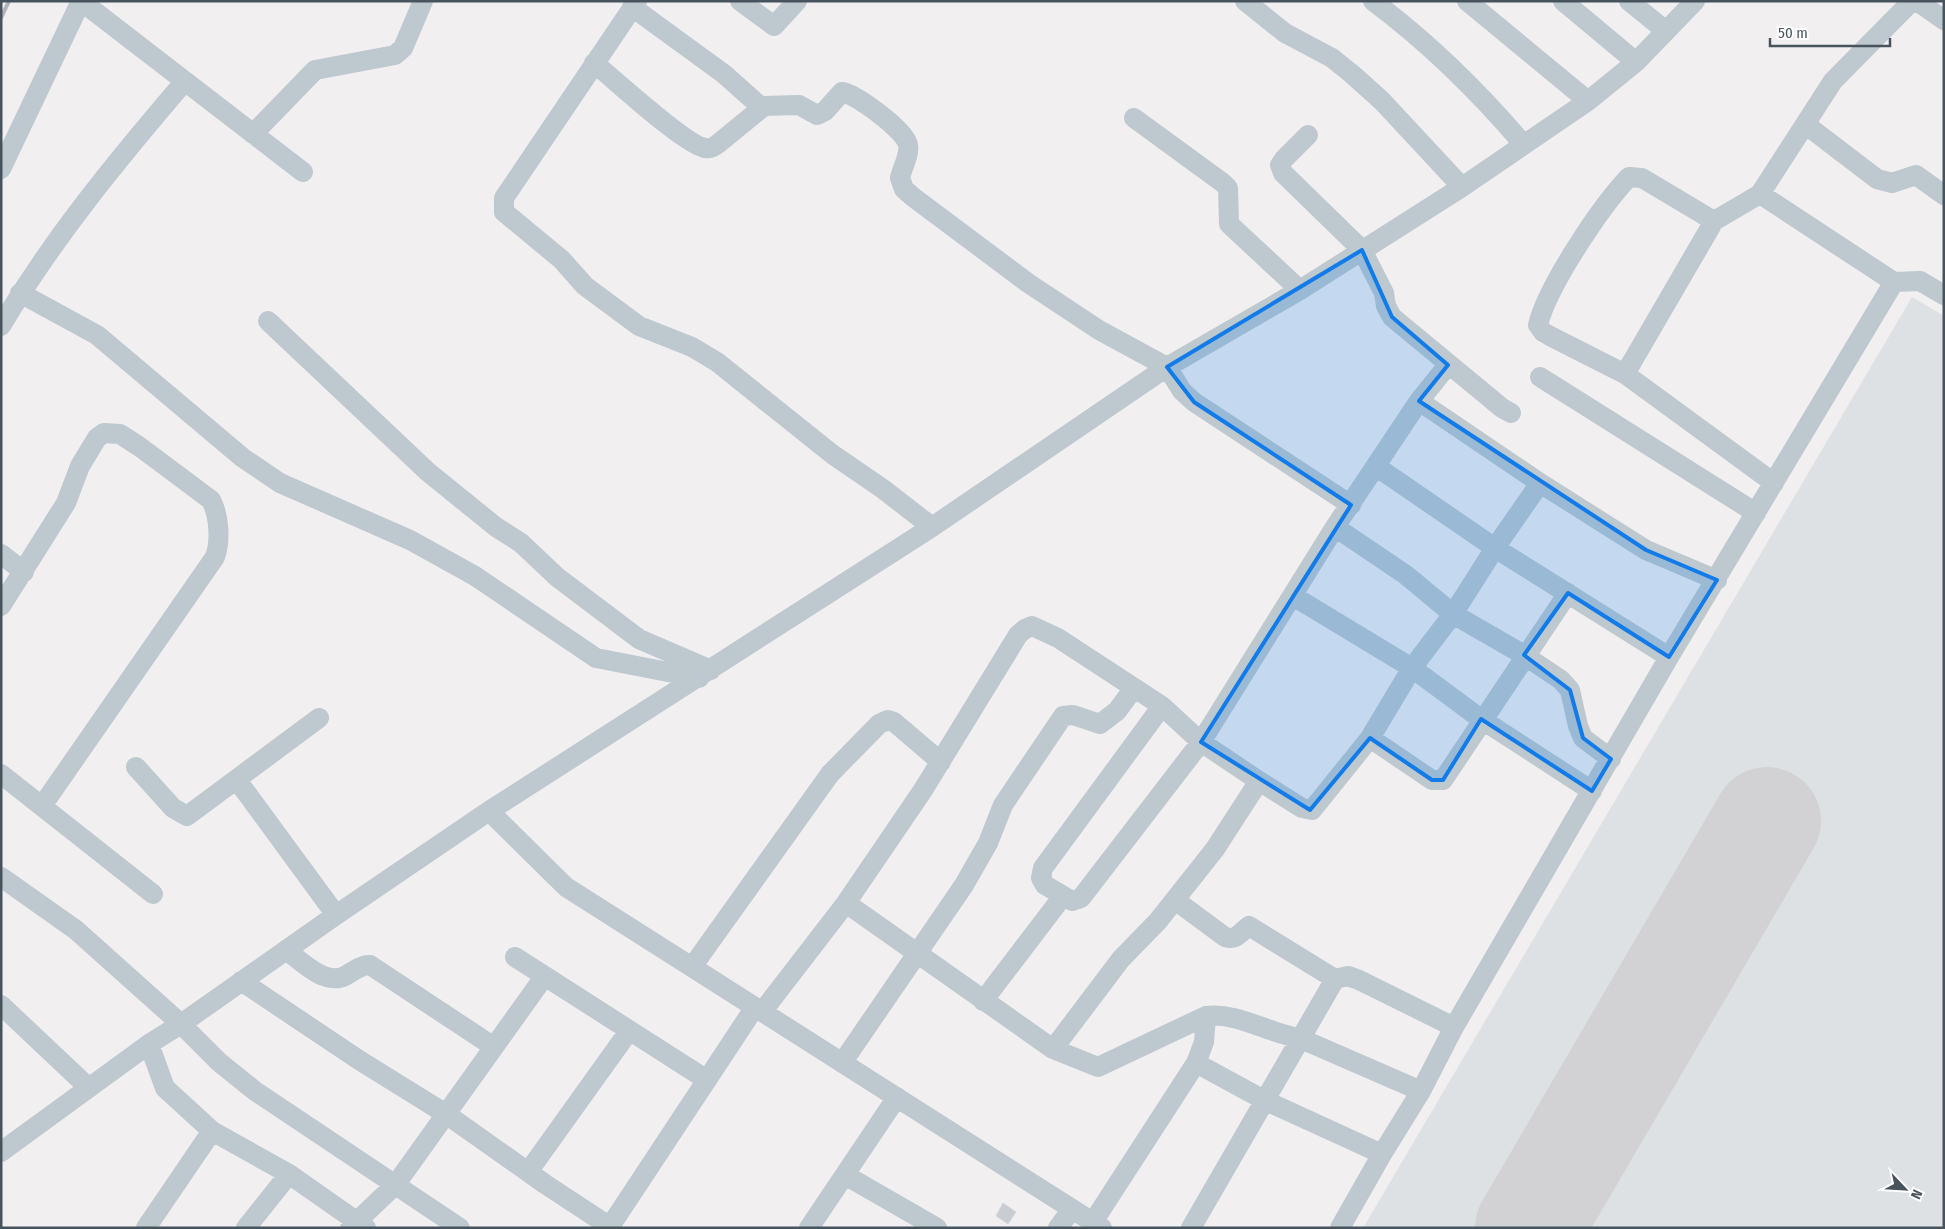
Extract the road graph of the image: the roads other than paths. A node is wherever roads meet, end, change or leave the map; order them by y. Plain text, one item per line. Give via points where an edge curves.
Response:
1 (81, 1) edge
2 (423, 1) edge
3 (740, 1) edge
4 (797, 1) edge
5 (1245, 1) edge
6 (1373, 1) edge
7 (1467, 1) edge
8 (1564, 1) edge
9 (1629, 1) edge
10 (1695, 1) edge
11 (1912, 1) edge
12 (1917, 1) edge
13 (634, 4) edge
14 (1944, 20) edge
15 (1666, 31) junction
16 (1636, 62) junction
17 (594, 63) junction
18 (185, 81) junction
19 (1588, 101) junction
20 (763, 107) junction
21 (1134, 118) dead end
22 (1806, 124) junction
23 (254, 134) junction
24 (1308, 135) dead end
25 (1524, 145) junction
26 (1, 169) edge
27 (303, 172) dead end
28 (1462, 187) junction
29 (1760, 194) junction
30 (1944, 195) edge
31 (1714, 220) junction
32 (1362, 250) junction
33 (1894, 282) junction
34 (1300, 290) junction
35 (20, 293) junction
36 (1944, 295) edge
37 (268, 321) dead end
38 (1, 326) edge
39 (1448, 365) junction
40 (1167, 367) junction
41 (1624, 374) junction
42 (1540, 376) dead end
43 (1419, 400) junction
44 (1511, 413) dead end
45 (1377, 467) junction
46 (1540, 483) junction
47 (1774, 483) junction
48 (1351, 505) junction
49 (1756, 513) junction
50 (932, 527) junction
51 (1335, 527) junction
52 (1495, 548) junction
53 (1, 554) edge
54 (24, 572) junction
55 (1716, 580) junction
56 (1568, 593) junction
57 (1293, 596) junction
58 (1, 606) edge
59 (1453, 614) junction
60 (1524, 655) junction
61 (1668, 657) junction
62 (1412, 668) junction
63 (705, 674) junction
64 (1134, 688) junction
65 (1162, 706) junction
66 (319, 718) dead end
67 (1481, 719) junction
68 (1370, 738) junction
69 (1201, 742) junction
70 (1611, 759) junction
71 (941, 762) junction
72 (136, 767) dead end
73 (1, 774) edge
74 (237, 780) junction
75 (1260, 781) junction
76 (1592, 791) junction
77 (42, 806) junction
78 (490, 811) junction
79 (1, 877) edge
80 (153, 894) dead end
81 (1063, 896) junction
82 (1175, 900) junction
83 (846, 903) junction
84 (336, 915) junction
85 (286, 950) junction
86 (915, 953) junction
87 (515, 957) dead end
88 (692, 967) junction
89 (544, 977) junction
90 (1335, 979) junction
91 (242, 981) junction
92 (983, 1001) junction
93 (1, 1005) edge
94 (759, 1010) junction
95 (1206, 1016) junction
96 (181, 1024) junction
97 (1454, 1027) junction
98 (629, 1031) junction
99 (1299, 1038) junction
100 (148, 1044) junction
101 (494, 1047) junction
102 (1053, 1049) junction
103 (842, 1063) junction
104 (1196, 1064) junction
105 (707, 1080) junction
106 (89, 1088) junction
107 (1421, 1091) junction
108 (897, 1097) junction
109 (1264, 1100) junction
110 (446, 1114) junction
111 (212, 1131) junction
112 (3, 1148) edge
113 (1382, 1154) junction
114 (528, 1172) junction
115 (289, 1174) junction
116 (845, 1174) junction
117 (396, 1184) junction
118 (1072, 1209) junction
119 (153, 1225) edge
120 (358, 1225) edge
121 (1097, 1225) edge
122 (609, 1227) edge
123 (246, 1228) edge
124 (460, 1228) edge
125 (809, 1228) edge
126 (937, 1228) edge
127 (1058, 1228) edge
128 (1191, 1228) edge
129 (1340, 1228) edge

1 - 18 street
1 - 26 street
2 - 23 street via 403,48 395,55 315,70
3 - 4 street via 774,26
5 - 28 street via 1285,33 1332,58 1352,74
6 - 25 street via 1484,97
7 - 19 street
8 - 16 street
9 - 15 street
10 - 15 street
11 - 22 street via 1833,80
12 - 14 street
13 - 17 street
13 - 20 street
15 - 16 street
16 - 19 street
17 - 20 street via 681,135 705,148 719,144
17 - 50 street via 504,198 504,212 562,260 584,286 639,326 692,347 717,362 832,454 883,488
18 - 23 street
18 - 35 street via 125,151
19 - 25 street
20 - 40 street via 799,105 817,115 825,111 840,93 849,94 873,109 904,135 909,150 900,178 913,197 1028,283 1099,330
21 - 34 street via 1228,188 1229,224
22 - 29 street
22 - 30 street via 1877,179 1892,183 1916,175
23 - 27 street
24 - 32 street via 1284,159 1280,168
25 - 28 street
28 - 32 street
29 - 31 street
29 - 33 street
31 - 41 street
31 - 41 street via 1642,178 1632,176 1624,182 1580,243 1538,325 1543,332
32 - 34 street
32 - 39 street via 1384,293 1392,317
33 - 36 street via 1920,280
33 - 47 street
34 - 40 street
35 - 38 street
35 - 63 street via 97,335 243,458 280,483 364,517 410,540 475,576 596,658
37 - 63 street via 428,472 521,543 557,578 639,639
39 - 43 street
39 - 44 street
40 - 48 street via 1182,391 1194,402
40 - 50 street
41 - 47 street
42 - 49 street
43 - 45 street
43 - 46 street
45 - 48 street
45 - 52 street
46 - 52 street
46 - 55 street via 1646,550
47 - 49 street
48 - 51 street
49 - 55 street
50 - 63 street
51 - 57 street
51 - 59 street via 1406,575
52 - 56 street
52 - 59 street
53 - 54 street
54 - 58 street
54 - 77 street via 66,503 80,466 97,438 104,433 120,434 140,447 210,500 215,508 218,539 215,557
55 - 61 street
56 - 60 street
56 - 61 street
57 - 62 street
57 - 69 street
59 - 60 street
59 - 62 street
60 - 67 street
60 - 70 street via 1561,680 1570,690 1583,738
61 - 70 street
62 - 67 street
62 - 68 street
63 - 78 street
64 - 65 street
64 - 71 street via 1037,627 1024,629
64 - 86 street via 1117,711 1100,724 1073,715 1063,716 1003,805 988,843 964,886
65 - 69 street
65 - 81 street via 1043,868 1042,882
66 - 74 street
67 - 68 street via 1445,777 1439,781 1432,780
67 - 76 street
68 - 75 street via 1312,810 1302,808
69 - 75 street
69 - 81 street via 1081,898 1072,901
70 - 76 street
71 - 83 street
71 - 88 street via 894,722 888,720 879,724 830,774
72 - 74 street via 173,808 185,816
73 - 77 street
74 - 84 street
75 - 82 street
76 - 97 street
77 - 80 street
78 - 84 street
78 - 88 street via 566,887
79 - 96 street via 76,930
81 - 92 street
82 - 90 street via 1225,938 1237,937 1249,926
82 - 102 street via 1120,959
83 - 86 street
83 - 94 street
84 - 85 street
85 - 91 street
85 - 101 street via 313,971 333,979 370,965
86 - 92 street
86 - 103 street
87 - 89 street
88 - 94 street
89 - 98 street
89 - 101 street
90 - 97 street via 1348,976 1360,980
90 - 99 street
91 - 96 street
91 - 110 street
92 - 102 street
93 - 106 street
94 - 103 street
94 - 105 street
95 - 99 street via 1221,1014 1280,1035
95 - 102 street via 1098,1067
95 - 104 street via 1204,1042
96 - 100 street
96 - 117 street via 219,1062 255,1091
97 - 107 street
98 - 105 street
98 - 114 street
99 - 107 street
99 - 109 street
100 - 106 street
100 - 111 street via 165,1088
101 - 110 street
103 - 108 street
104 - 109 street
104 - 121 street
105 - 122 street
106 - 112 street
107 - 113 street
108 - 116 street
108 - 118 street
109 - 113 street
109 - 128 street
110 - 114 street
110 - 117 street
111 - 115 street
111 - 119 street
113 - 129 street
114 - 122 street
115 - 120 street
115 - 123 street
116 - 125 street
116 - 126 street
117 - 120 street
117 - 124 street
118 - 121 street
118 - 127 street

